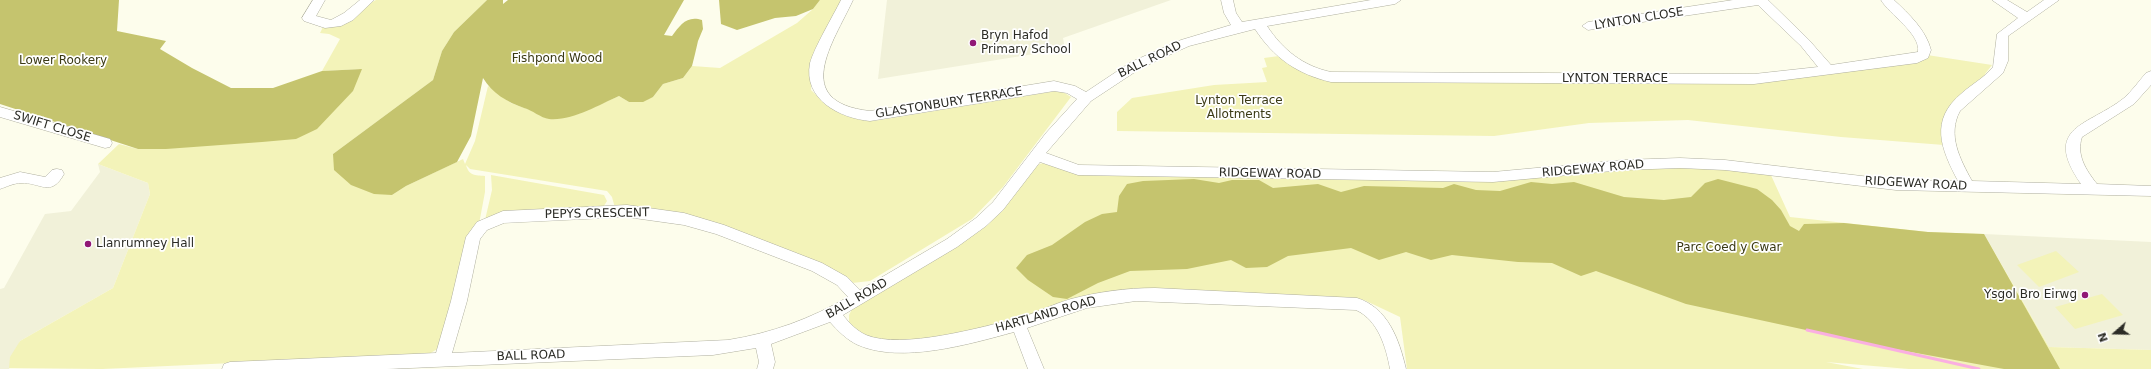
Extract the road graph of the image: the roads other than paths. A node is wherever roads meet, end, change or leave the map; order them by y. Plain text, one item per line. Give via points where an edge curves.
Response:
1 (319, 0) edge
2 (368, 0) edge
3 (847, 0) edge
4 (1227, 0) edge
5 (1395, 0) edge
6 (1761, 0) edge
7 (1887, 0) edge
8 (1998, 0) edge
9 (2053, 0) edge
10 (2027, 17) junction
11 (1258, 23) junction
12 (1588, 26) dead end
13 (1239, 27) junction
14 (1827, 70) junction
15 (2151, 76) edge
16 (1086, 98) junction
17 (0, 112) edge
18 (105, 143) dead end
19 (1038, 155) junction
20 (58, 174) dead end
21 (0, 184) edge
22 (1968, 187) junction
23 (2093, 190) junction
24 (2151, 191) edge
25 (859, 298) junction
26 (832, 314) junction
27 (1018, 324) junction
28 (762, 340) junction
29 (442, 360) junction
30 (230, 369) edge
31 (765, 369) edge
32 (1036, 369) edge
33 (1398, 369) edge

1 - 2 street via 308,18 328,24 341,21
3 - 16 street, GLASTONBURY TERRACE via 817,62 815,72 822,94 842,110 860,116 870,116 1054,86 1070,89
4 - 13 street via 1230,13
5 - 11 street, BALL ROAD
6 - 12 street, LYNTON CLOSE
6 - 14 street
7 - 14 street, LYNTON TERRACE via 1922,40 1925,50 1923,55 1917,58
8 - 10 street
9 - 10 street
10 - 22 street via 2001,38 2002,56 1998,70 1959,102 1950,114 1947,129 1948,147
11 - 13 street, BALL ROAD
11 - 14 street, LYNTON TERRACE via 1273,46 1292,62 1315,73 1336,77 1754,79
13 - 16 street, BALL ROAD via 1196,39 1152,57 1120,74
15 - 23 street via 2129,101 2076,134 2073,144 2075,160
16 - 19 street, BALL ROAD
17 - 18 street, SWIFT CLOSE
19 - 22 street, RIDGEWAY ROAD via 1078,170 1468,178 1680,163 1768,170 1878,184
19 - 25 street, BALL ROAD via 1007,195 981,222 952,243
20 - 21 street via 48,183 20,177
22 - 23 street, RIDGEWAY ROAD
23 - 24 street, RIDGEWAY ROAD
25 - 26 street, BALL ROAD
25 - 29 street, PEPYS CRESCENT via 842,282 817,268 719,229 684,219 627,211 503,217 486,223 473,237 459,301
26 - 27 street, HARTLAND ROAD via 864,341 891,346 945,340
26 - 28 street, BALL ROAD via 808,326
27 - 32 street
27 - 33 street, HARTLAND ROAD via 1077,304 1141,294 1356,304 1368,308 1376,317 1390,343
28 - 29 street, BALL ROAD via 713,348
28 - 31 street via 767,362
29 - 30 street, BALL ROAD

